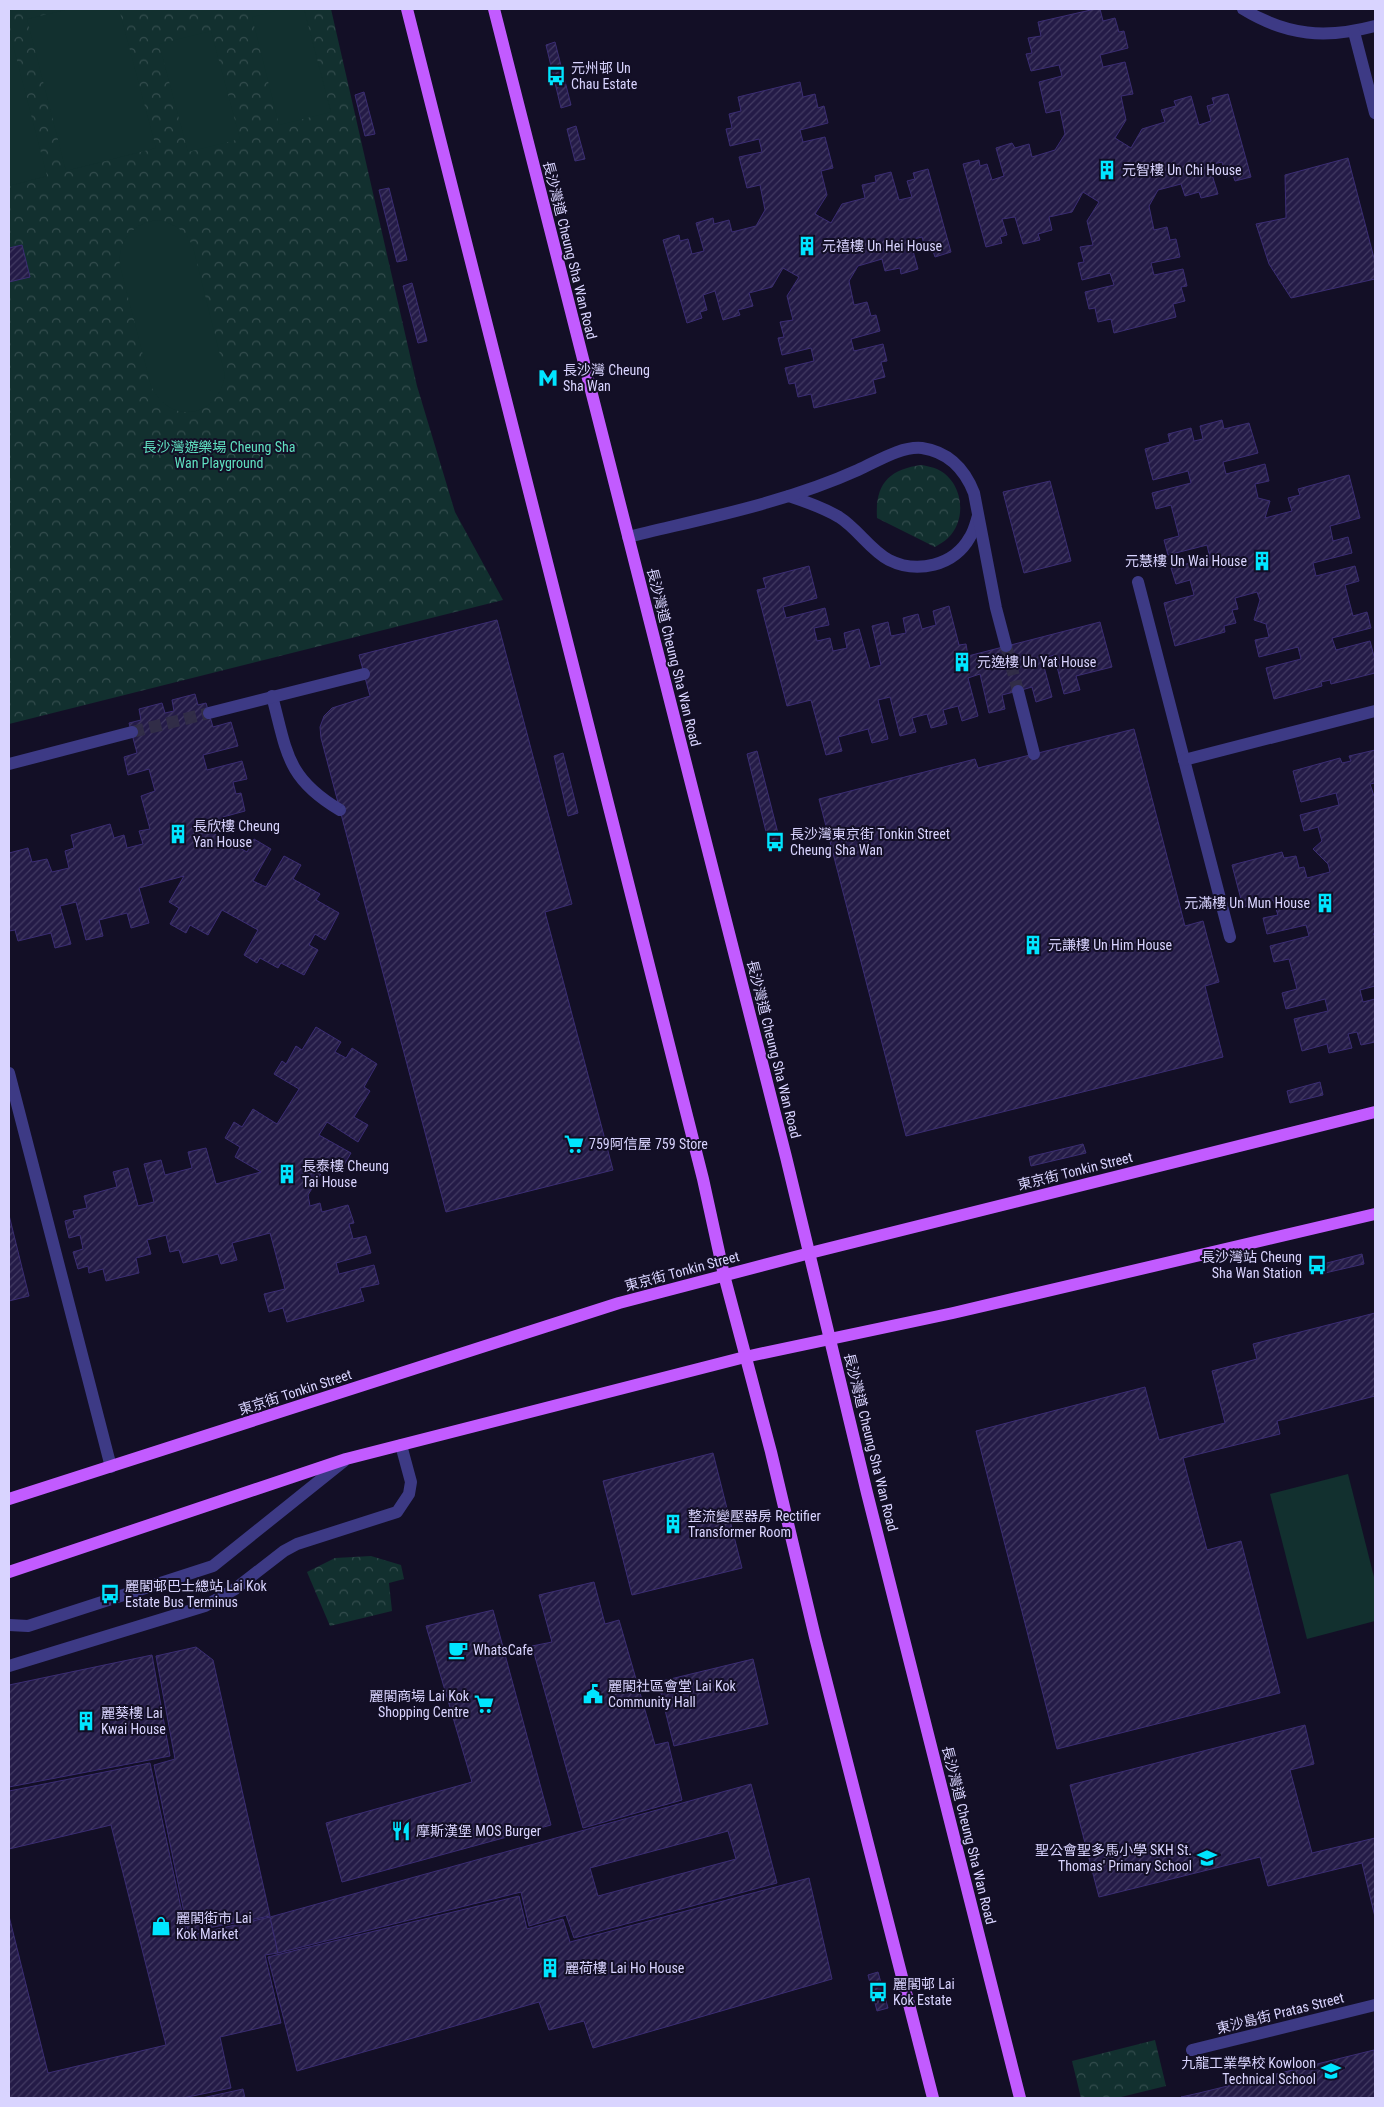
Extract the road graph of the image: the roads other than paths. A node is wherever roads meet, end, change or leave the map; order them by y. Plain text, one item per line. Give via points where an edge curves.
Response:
1 (407, 9) edge
2 (494, 9) edge
3 (1243, 9) edge
4 (1375, 26) edge
5 (1354, 32) junction
6 (1375, 113) edge
7 (790, 496) junction
8 (978, 516) junction
9 (628, 537) junction
10 (1138, 582) dead end
11 (1006, 646) tunnel mouth
12 (364, 674) dead end
13 (1018, 690) tunnel mouth
14 (272, 696) junction
15 (1375, 711) edge
16 (209, 713) tunnel mouth
17 (132, 732) tunnel mouth
18 (1034, 754) dead end
19 (1184, 760) junction
20 (9, 764) edge
21 (340, 810) dead end
22 (1230, 937) dead end
23 (9, 1073) edge
24 (1375, 1112) edge
25 (1375, 1214) edge
26 (810, 1252) junction
27 (724, 1275) junction
28 (830, 1340) junction
29 (745, 1357) junction
30 (401, 1445) junction
31 (346, 1459) junction
32 (110, 1466) junction
33 (9, 1499) edge
34 (9, 1572) edge
35 (9, 1625) edge
36 (9, 1666) edge
37 (1375, 2005) edge
38 (1192, 2050) dead end
39 (933, 2098) edge
40 (1020, 2098) edge

1 - 27 main road via 701,1169
2 - 9 main road, 長沙灣道 Cheung Sha Wan Road
3 - 5 street via 1277,26 1302,33
4 - 5 street
5 - 6 street
7 - 8 street via 839,517 888,559 910,567 934,566 955,555 970,538
7 - 8 street via 836,480 903,450 922,448 955,462 967,476
7 - 9 street
8 - 11 street
9 - 26 main road, 長沙灣道 Cheung Sha Wan Road
10 - 19 street
12 - 14 street
13 - 18 street
14 - 16 street
14 - 21 street via 289,760 310,789
15 - 19 street
17 - 20 street
19 - 22 street
23 - 32 street
24 - 26 main road, 東京街 Tonkin Street
25 - 28 main road
26 - 27 main road, 東京街 Tonkin Street
26 - 28 main road, 長沙灣道 Cheung Sha Wan Road
27 - 29 main road
27 - 32 main road, 東京街 Tonkin Street via 619,1303
28 - 29 main road
28 - 40 main road, 長沙灣道 Cheung Sha Wan Road
29 - 30 main road
29 - 39 main road
30 - 31 main road
30 - 36 street via 411,1482 410,1494 397,1512 297,1544 235,1589 205,1606
31 - 34 main road
31 - 35 street via 214,1566 28,1626
32 - 33 main road, 東京街 Tonkin Street
37 - 38 street, 東沙島街 Pratas Street

